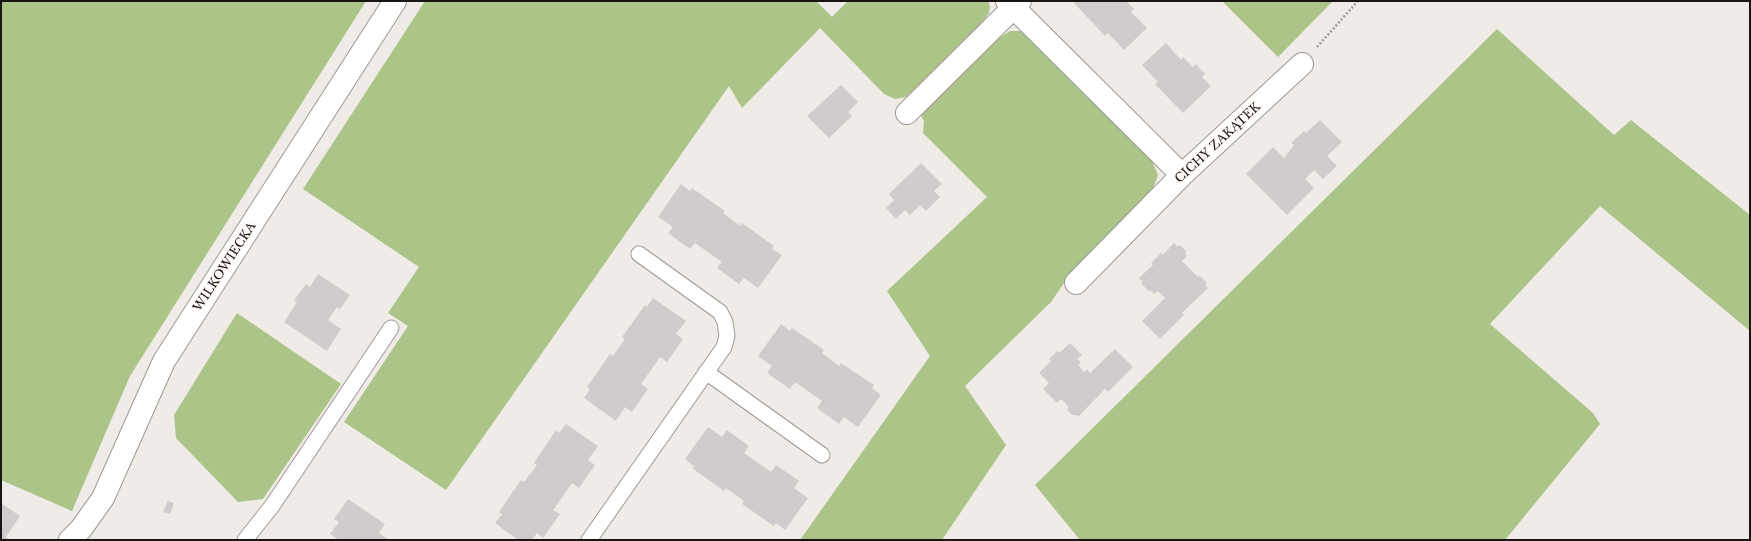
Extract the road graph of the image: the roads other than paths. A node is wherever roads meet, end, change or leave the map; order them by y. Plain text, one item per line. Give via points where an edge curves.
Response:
1 (395, 1) edge
2 (1014, 3) edge
3 (1302, 64) road end
4 (907, 113) dead end
5 (1182, 175) junction
6 (638, 254) dead end
7 (1076, 283) dead end
8 (391, 328) dead end
9 (706, 372) junction
10 (822, 454) dead end
11 (70, 540) edge
12 (245, 540) edge
13 (589, 540) edge

1 - 11 street, WILKOWIECKA via 164,361 103,498
2 - 4 street
2 - 5 street
3 - 5 street, CICHY ZAKĄTEK
5 - 7 street, CICHY ZAKĄTEK
6 - 9 lane via 720,312 727,336 724,346
8 - 12 lane via 272,506
9 - 10 lane
9 - 13 lane

